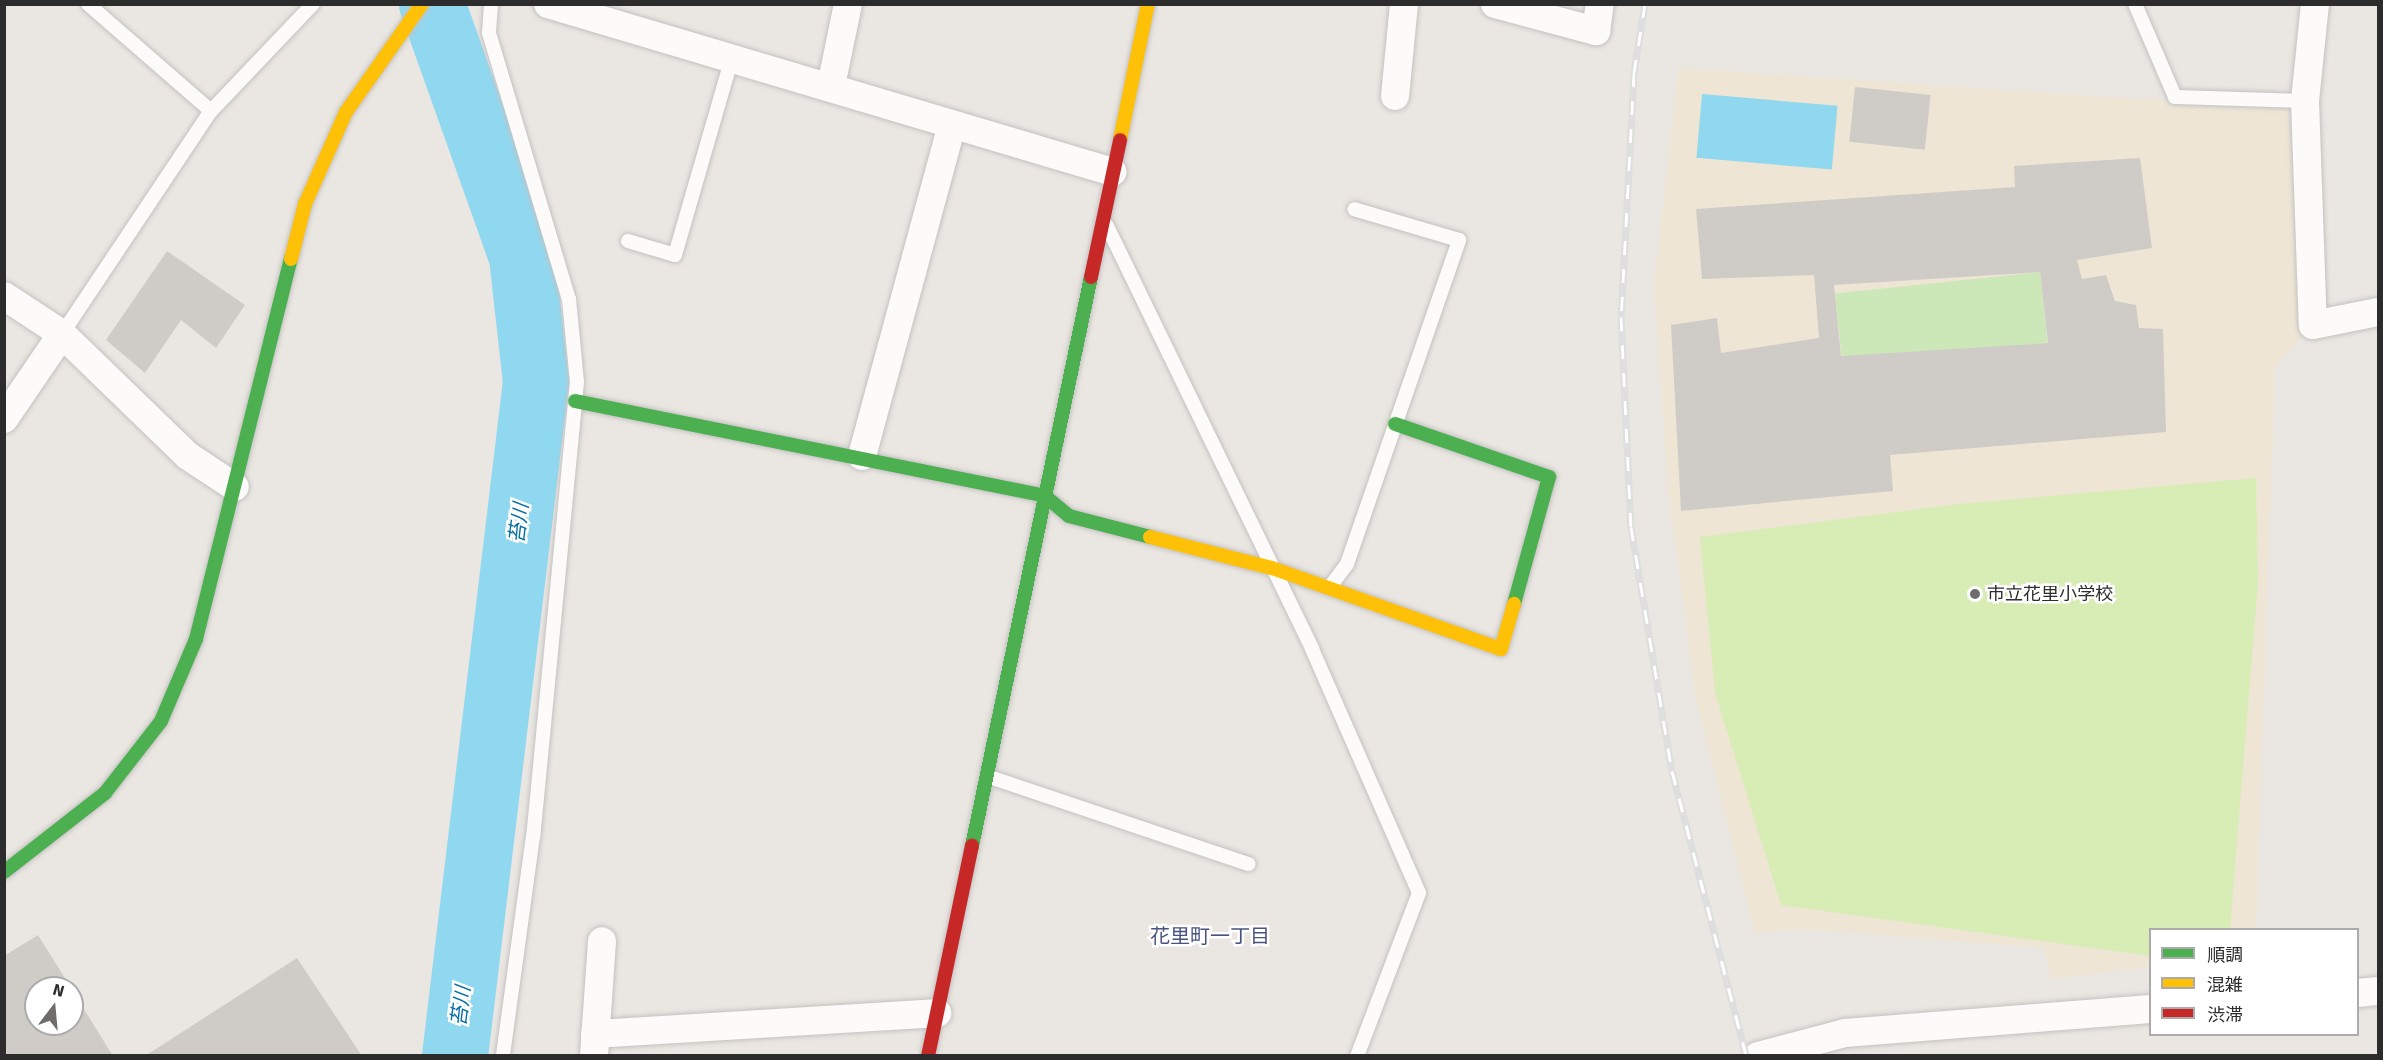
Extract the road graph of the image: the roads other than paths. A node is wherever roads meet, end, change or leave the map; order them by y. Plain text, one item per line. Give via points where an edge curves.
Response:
1 (88, 4) edge
2 (313, 4) edge
3 (490, 4) edge
4 (549, 4) edge
5 (848, 4) edge
6 (1148, 4) edge
7 (1404, 4) edge
8 (1495, 4) edge
9 (1600, 4) edge
10 (2135, 4) edge
11 (2315, 4) edge
12 (409, 10) edge
13 (732, 57) junction
14 (831, 86) junction
15 (1395, 96) dead end
16 (2305, 101) junction
17 (211, 111) junction
18 (952, 125) junction
19 (1113, 172) junction
20 (1354, 209) dead end
21 (1103, 219) junction
22 (628, 241) dead end
23 (4, 296) edge
24 (2379, 312) edge
25 (62, 334) junction
26 (575, 401) junction
27 (4, 419) edge
28 (1395, 424) junction
29 (862, 456) junction
30 (235, 487) junction
31 (1046, 496) junction
32 (1272, 568) junction
33 (1329, 588) junction
34 (987, 776) junction
35 (1249, 864) dead end
36 (4, 872) edge
37 (602, 941) dead end
38 (2379, 991) edge
39 (2359, 993) edge
40 (2149, 1009) edge
41 (937, 1013) junction
42 (1849, 1044) edge
43 (595, 1045) edge
44 (503, 1056) edge
45 (928, 1056) edge
46 (1357, 1056) edge
47 (1758, 1056) edge

1 - 17 lane
2 - 17 lane
3 - 26 lane via 489,33 569,298
4 - 13 street
5 - 14 street
6 - 19 street
7 - 15 street
8 - 9 street via 1596,31
10 - 16 lane via 2175,97
11 - 16 street
12 - 30 street via 346,112 305,204
13 - 14 street
13 - 22 lane via 675,255
14 - 18 street
16 - 24 street via 2313,325
17 - 25 lane
18 - 19 street
18 - 29 street
19 - 21 street
20 - 28 lane via 1459,240
21 - 31 street
21 - 32 lane via 1196,400
23 - 25 street
25 - 27 street
25 - 30 street via 188,456
26 - 29 street
26 - 44 lane via 532,836
28 - 33 lane via 1347,564
28 - 33 street via 1549,477 1502,649
29 - 31 street
30 - 36 street via 196,639 161,721 105,794
31 - 32 street via 1069,516
31 - 34 street
32 - 33 street
32 - 46 lane via 1376,787 1419,893
34 - 35 lane
34 - 41 street
37 - 43 street
38 - 39 street
40 - 42 street
41 - 43 street
41 - 45 street
42 - 47 street

